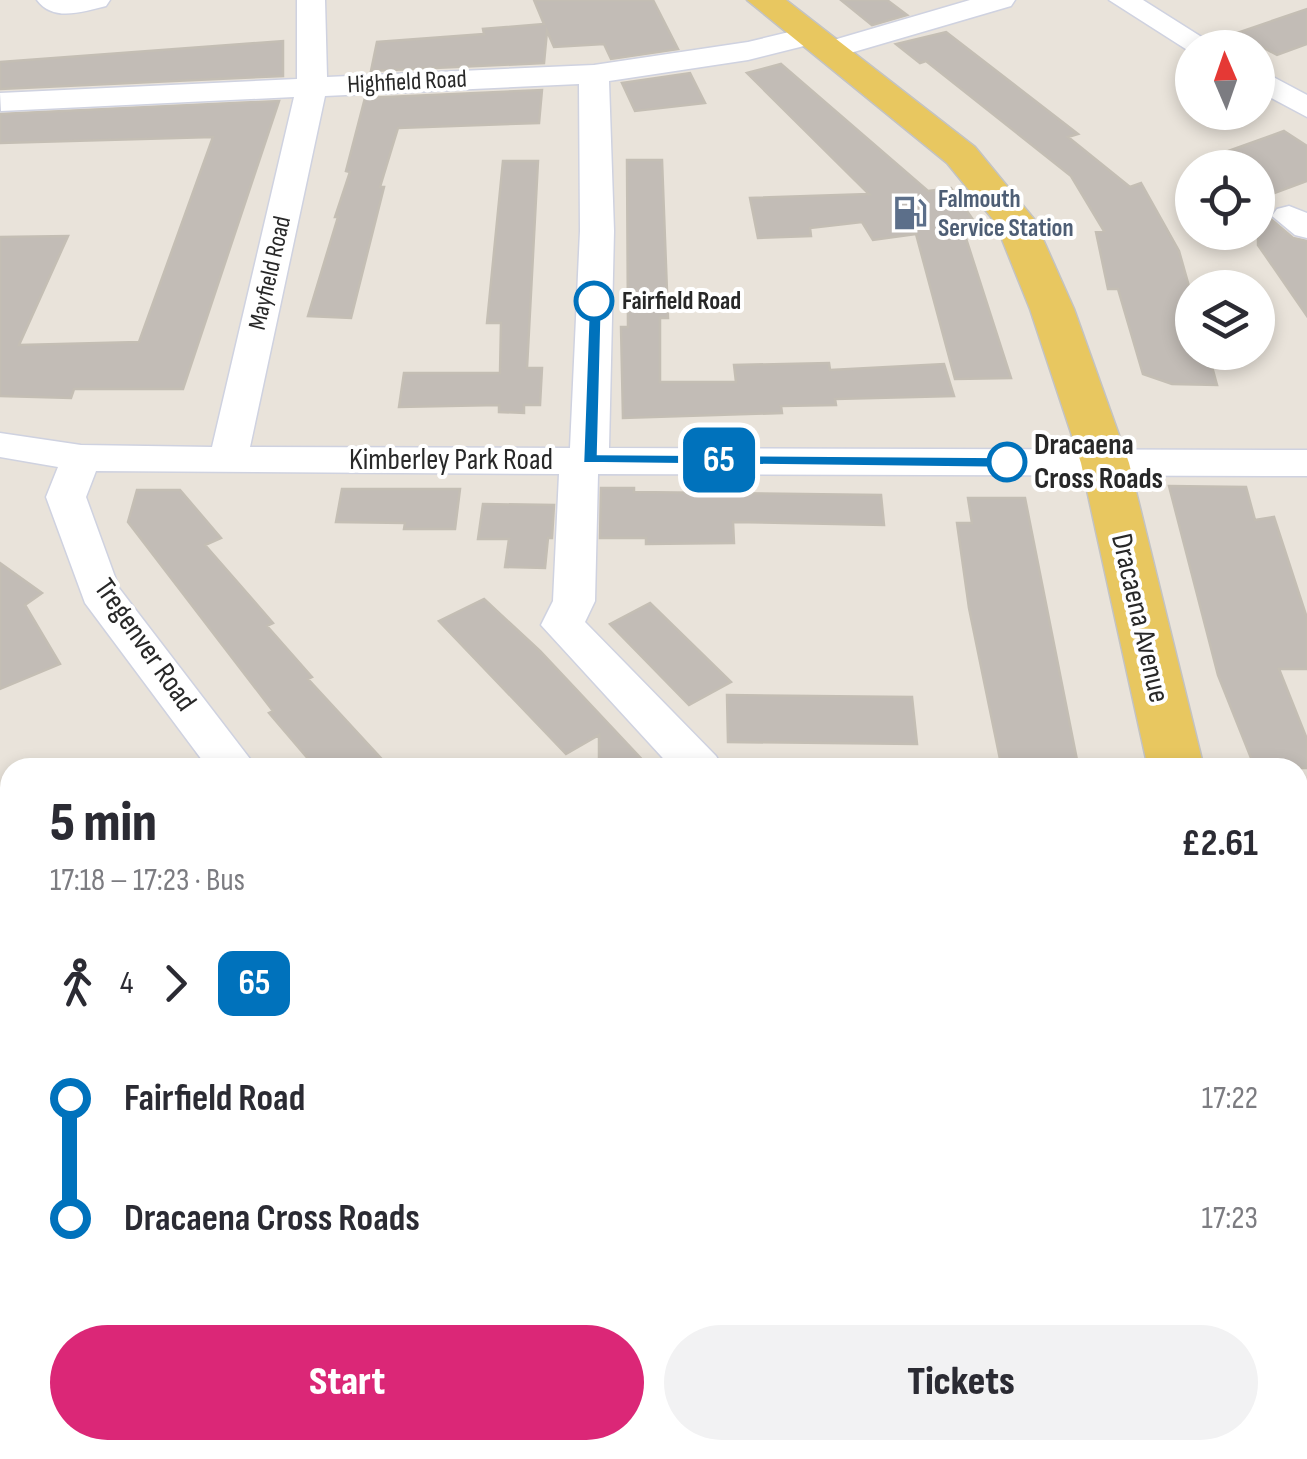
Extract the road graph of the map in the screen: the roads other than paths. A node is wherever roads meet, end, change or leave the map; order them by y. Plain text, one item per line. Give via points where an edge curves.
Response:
1 (96, 0) edge
2 (311, 0) edge
3 (764, 0) edge
4 (1000, 0) edge
5 (1123, 0) edge
6 (53, 3) edge
7 (1175, 30) edge
8 (820, 43) junction
9 (1307, 68) edge
10 (594, 74) junction
11 (1275, 77) edge
12 (312, 86) junction
13 (1275, 89) edge
14 (1, 102) edge
15 (1307, 108) edge
16 (5, 454) edge
17 (81, 458) junction
18 (589, 459) junction
19 (228, 460) junction
20 (1105, 463) junction
21 (1307, 464) edge
22 (226, 758) edge
23 (690, 758) edge
24 (1174, 758) edge

1 - 6 street
2 - 12 street, Mayfield Road
3 - 8 main road, Dracaena Avenue
4 - 8 street, Highfield Road
5 - 7 street
8 - 10 street, Highfield Road
8 - 20 main road, Dracaena Avenue via 961,155 1014,219
9 - 11 street
10 - 12 street, Highfield Road
10 - 18 street via 597,231
12 - 14 street, Highfield Road
12 - 19 street, Mayfield Road
13 - 15 street
16 - 17 street, Kimberley Park Road
17 - 19 street, Kimberley Park Road
17 - 22 street, Tregenver Road via 66,497 100,594
18 - 19 street, Kimberley Park Road
18 - 20 street, Kimberley Park Road
18 - 23 street via 579,470 574,601 562,625
20 - 21 street, Kimberley Park Road
20 - 24 main road, Dracaena Avenue

